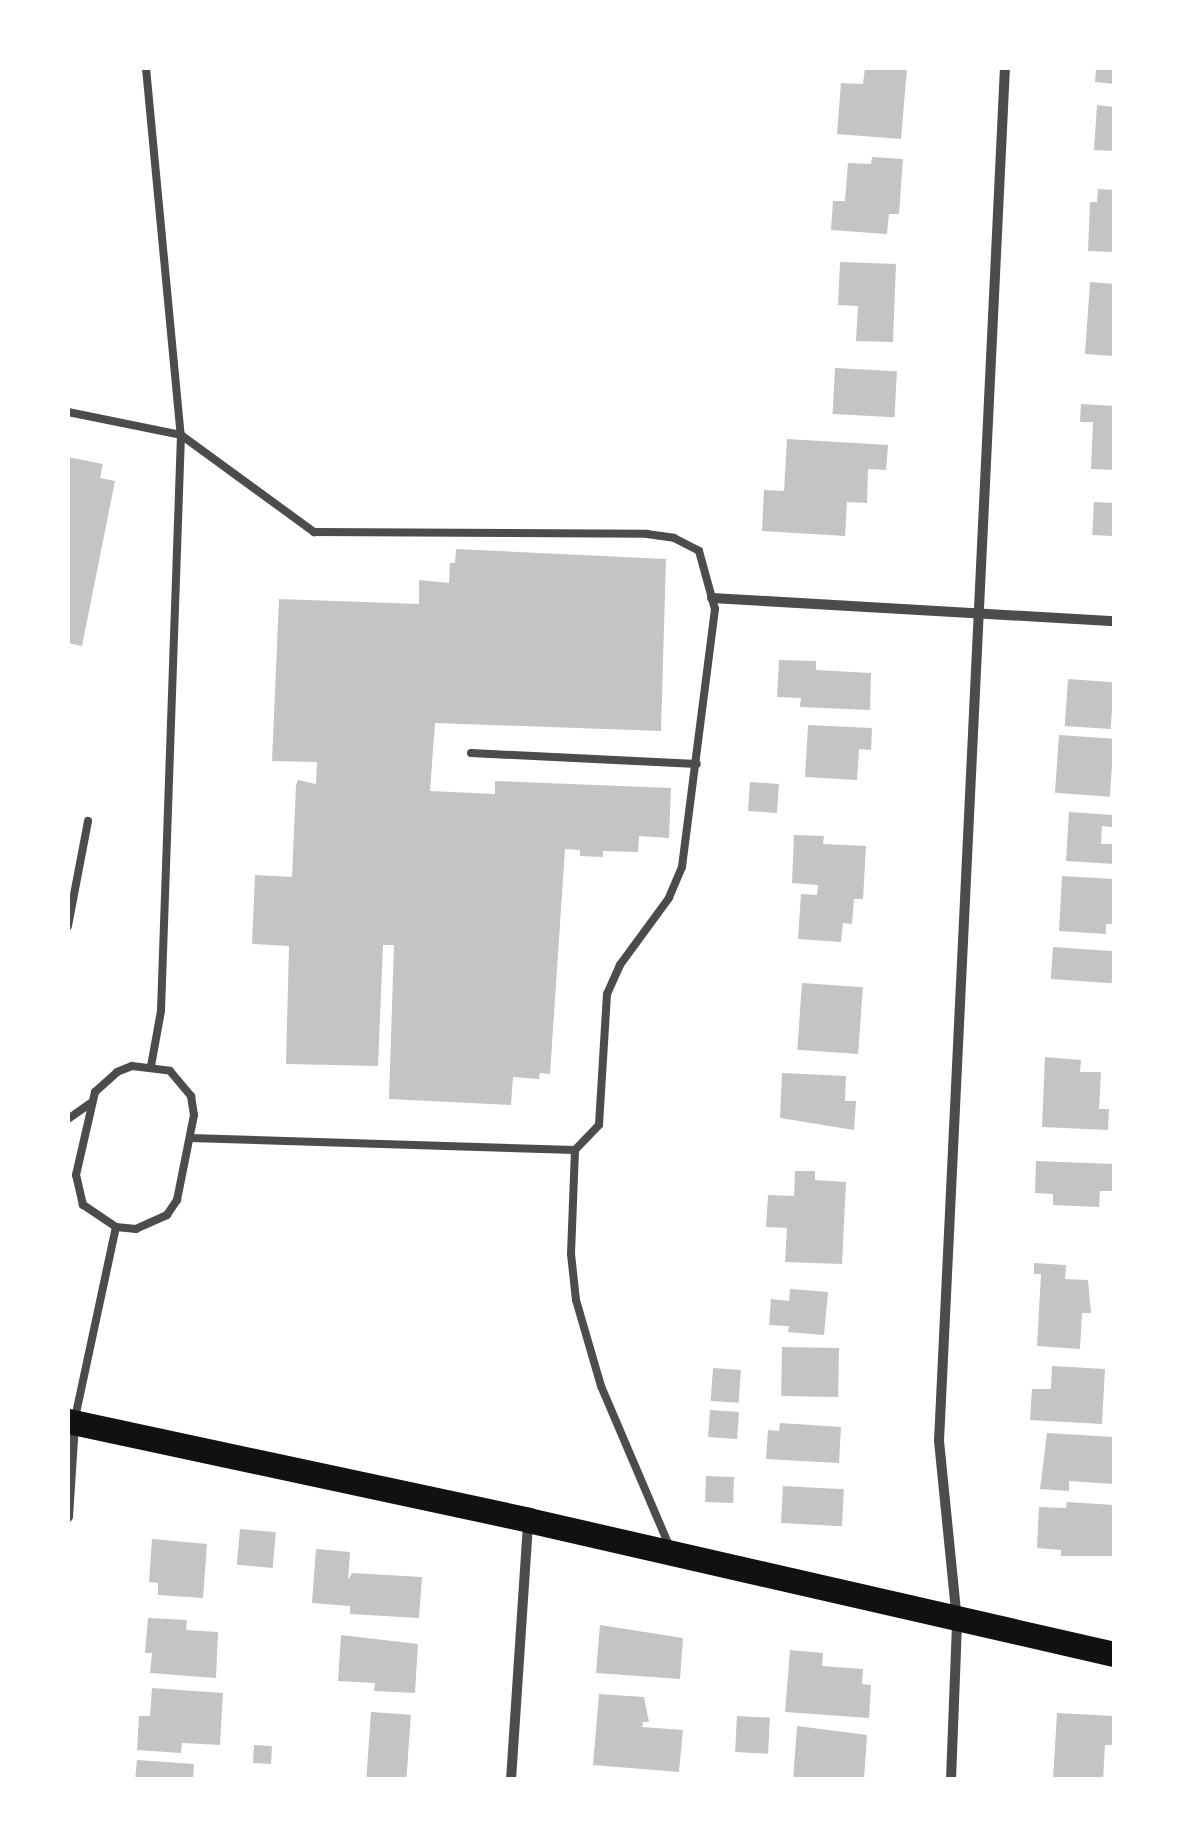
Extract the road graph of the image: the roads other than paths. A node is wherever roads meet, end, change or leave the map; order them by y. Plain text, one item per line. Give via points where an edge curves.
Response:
1 (146, 68) edge
2 (1006, 68) edge
3 (68, 412) edge
4 (181, 435) junction
5 (712, 598) junction
6 (976, 613) junction
7 (1114, 621) edge
8 (471, 753) dead end
9 (697, 764) junction
10 (88, 822) dead end
11 (68, 926) edge
12 (151, 1066) junction
13 (92, 1102) junction
14 (68, 1120) edge
15 (190, 1138) junction
16 (575, 1150) junction
17 (116, 1227) junction
18 (70, 1422) edge
19 (68, 1517) edge
20 (528, 1520) junction
21 (674, 1556) junction
22 (958, 1621) junction
23 (1114, 1654) edge
24 (511, 1780) edge
25 (950, 1780) edge

1 - 4 lane
2 - 6 street
3 - 4 lane
4 - 5 lane via 314,532 674,538 700,551
4 - 12 lane via 161,1010
5 - 6 street
5 - 9 lane
6 - 7 street
6 - 22 street via 938,1441
8 - 9 lane
9 - 16 lane via 682,867 607,994 599,1126
10 - 11 lane
12 - 13 lane via 117,1072
12 - 15 lane via 170,1071 191,1096
13 - 14 lane
13 - 17 lane via 78,1190 84,1205
15 - 16 lane
15 - 17 lane via 177,1200 167,1215 136,1228
16 - 21 lane via 576,1300 600,1386
17 - 18 lane
18 - 19 street
18 - 20 main road
20 - 21 main road
20 - 24 street
21 - 22 main road
22 - 23 main road
22 - 25 street

